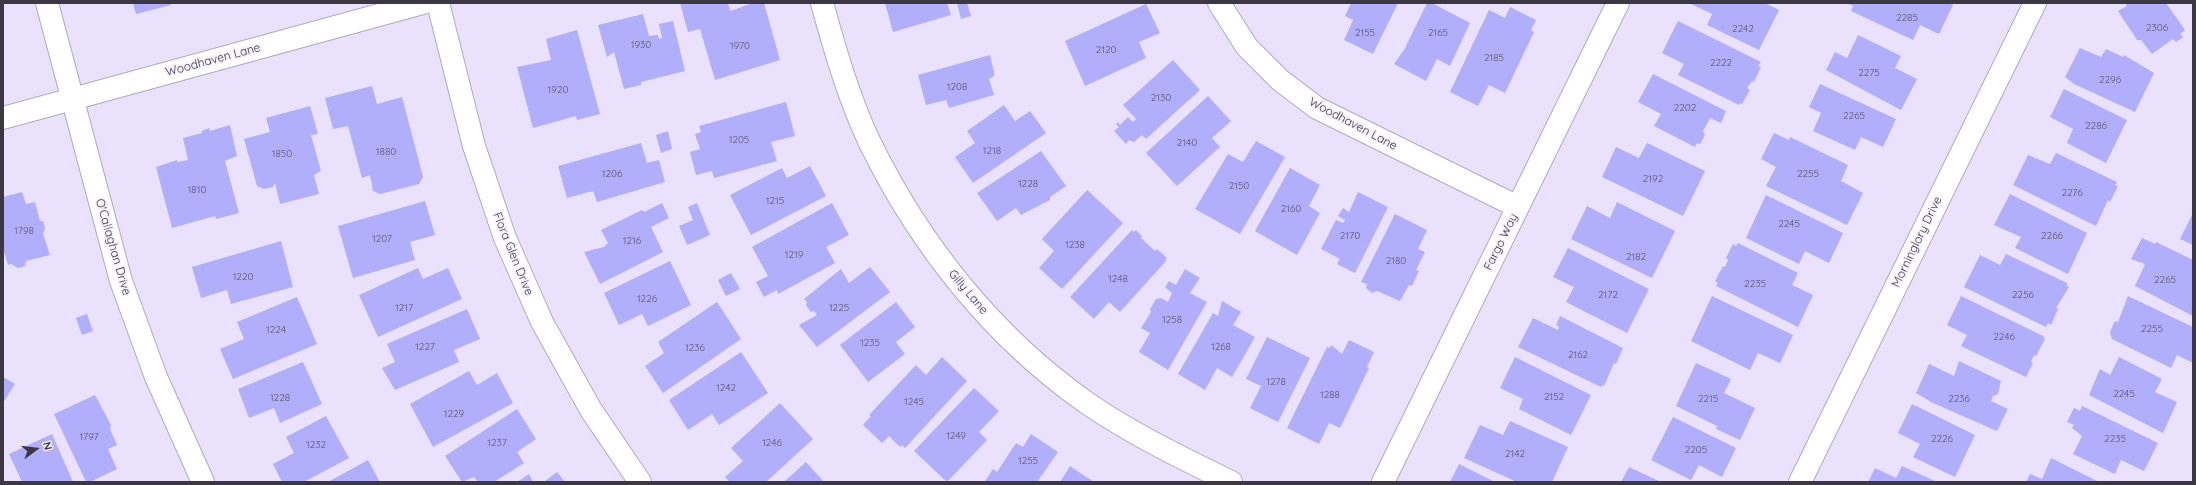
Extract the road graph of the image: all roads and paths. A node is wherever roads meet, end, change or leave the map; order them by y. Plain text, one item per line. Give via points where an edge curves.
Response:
1 (47, 3) edge
2 (423, 3) edge
3 (438, 3) edge
4 (822, 3) edge
5 (1219, 3) edge
6 (1618, 3) edge
7 (2035, 3) edge
8 (72, 98) junction
9 (3, 118) edge
10 (1518, 207) junction
11 (203, 482) edge
12 (640, 482) edge
13 (1231, 482) edge
14 (1383, 482) edge
15 (1800, 482) edge

1 - 8 street, O'Callaghan Drive
2 - 8 street, Woodhaven Lane
3 - 12 street, Flora Glen Drive via 474,146 505,238 542,322 591,410
4 - 13 street, Gilly Lane via 846,83 870,142 901,202 939,259 983,311 1032,360 1087,403 1147,440
5 - 10 street, Woodhaven Lane via 1247,47 1280,80 1317,108
6 - 10 street, Fargo Way
7 - 15 street, Morninglory Drive
8 - 9 street, Woodhaven Lane
8 - 11 street, O'Callaghan Drive via 121,281 156,377
10 - 14 street, Fargo Way

